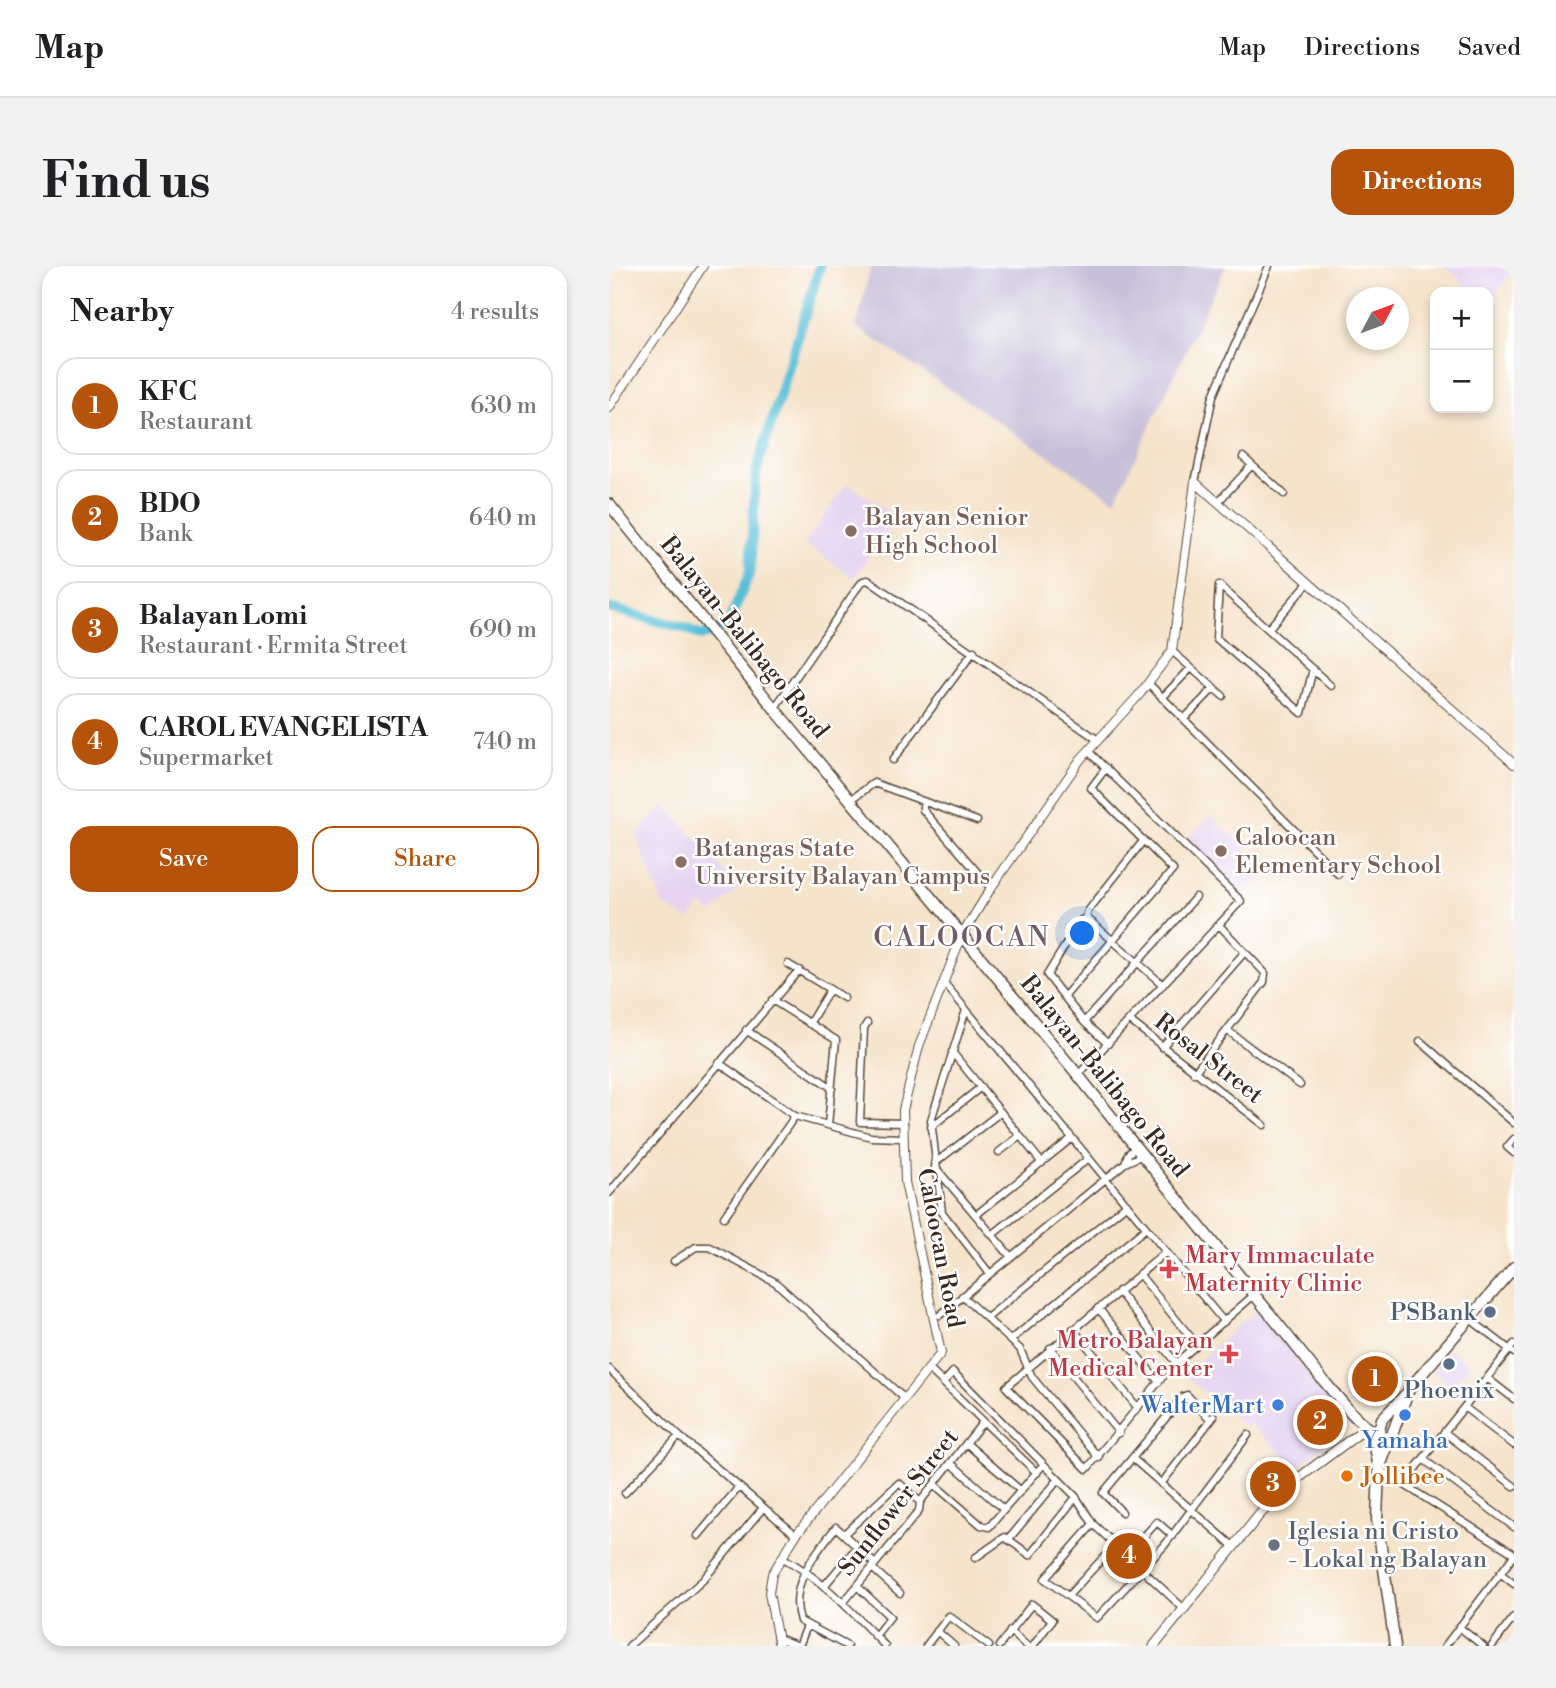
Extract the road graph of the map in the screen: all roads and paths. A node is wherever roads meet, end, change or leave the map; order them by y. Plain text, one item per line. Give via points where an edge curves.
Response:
1 (703, 266) edge
2 (1269, 266) edge
3 (609, 408) edge
4 (1243, 457) dead end
5 (1252, 465) junction
6 (1195, 482) junction
7 (1284, 494) dead end
8 (1218, 502) junction
9 (609, 504) edge
10 (1308, 583) junction
11 (1269, 628) junction
12 (974, 651) junction
13 (1172, 651) junction
14 (1191, 668) junction
15 (1313, 669) junction
16 (1149, 684) junction
17 (1331, 686) dead end
18 (1214, 688) junction
19 (1223, 696) dead end
20 (1162, 698) junction
21 (774, 709) junction
22 (1184, 719) junction
23 (1098, 740) junction
24 (1088, 751) junction
25 (893, 760) dead end
26 (1514, 764) edge
27 (1106, 768) junction
28 (852, 799) junction
29 (923, 801) junction
30 (978, 821) dead end
31 (1143, 841) junction
32 (1338, 874) dead end
33 (991, 888) junction
34 (1196, 897) dead end
35 (1086, 917) junction
36 (1219, 925) junction
37 (962, 935) junction
38 (1113, 940) junction
39 (1243, 954) junction
40 (1138, 963) junction
41 (788, 964) dead end
42 (799, 970) junction
43 (945, 984) dead end
44 (1163, 985) junction
45 (829, 989) junction
46 (1064, 997) junction
47 (844, 998) dead end
48 (772, 1000) junction
49 (966, 1010) junction
50 (1130, 1021) junction
51 (1084, 1022) junction
52 (867, 1023) dead end
53 (809, 1024) junction
54 (746, 1030) junction
55 (1227, 1030) junction
56 (1420, 1041) dead end
57 (1108, 1044) junction
58 (1162, 1047) junction
59 (952, 1052) junction
60 (719, 1063) junction
61 (1194, 1073) junction
62 (1078, 1075) junction
63 (1300, 1085) dead end
64 (981, 1087) junction
65 (832, 1088) junction
66 (1001, 1112) junction
67 (795, 1116) junction
68 (904, 1122) junction
69 (1514, 1123) edge
70 (828, 1125) junction
71 (1264, 1125) dead end
72 (931, 1127) junction
73 (1020, 1136) junction
74 (904, 1138) junction
75 (1072, 1138) junction
76 (1514, 1139) edge
77 (1139, 1151) junction
78 (999, 1152) dead end
79 (1514, 1153) edge
80 (1089, 1158) junction
81 (1042, 1163) junction
82 (1125, 1163) junction
83 (935, 1165) junction
84 (1106, 1179) junction
85 (609, 1193) edge
86 (1127, 1204) junction
87 (976, 1215) junction
88 (724, 1217) dead end
89 (1146, 1228) junction
90 (992, 1235) junction
91 (1166, 1252) junction
92 (1011, 1256) junction
93 (674, 1261) dead end
94 (1514, 1267) edge
95 (990, 1274) junction
96 (1139, 1274) junction
97 (1118, 1291) junction
98 (1254, 1295) junction
99 (963, 1296) junction
100 (1098, 1308) junction
101 (940, 1315) dead end
102 (986, 1318) junction
103 (1470, 1319) junction
104 (1224, 1322) junction
105 (1073, 1329) junction
106 (1011, 1340) junction
107 (1197, 1345) junction
108 (1049, 1348) junction
109 (1513, 1349) edge
110 (1176, 1363) junction
111 (1028, 1367) junction
112 (609, 1369) edge
113 (930, 1370) junction
114 (1487, 1378) junction
115 (1159, 1382) junction
116 (943, 1383) junction
117 (1405, 1395) junction
118 (904, 1398) junction
119 (1514, 1399) edge
120 (1464, 1407) junction
121 (1138, 1408) junction
122 (982, 1423) junction
123 (1371, 1431) junction
124 (1444, 1432) junction
125 (1119, 1433) junction
126 (1248, 1435) dead end
127 (679, 1436) junction
128 (1388, 1439) junction
129 (966, 1443) junction
130 (1514, 1445) edge
131 (1099, 1458) junction
132 (1132, 1458) junction
133 (1423, 1459) junction
134 (952, 1464) junction
135 (1043, 1465) junction
136 (1379, 1469) junction
137 (1037, 1473) junction
138 (1058, 1480) junction
139 (1403, 1483) junction
140 (1161, 1484) junction
141 (935, 1485) junction
142 (1514, 1486) edge
143 (739, 1487) junction
144 (1021, 1491) junction
145 (625, 1493) dead end
146 (1076, 1497) junction
147 (921, 1502) junction
148 (762, 1509) junction
149 (1004, 1510) junction
150 (1122, 1512) dead end
151 (1192, 1512) junction
152 (1093, 1524) junction
153 (1514, 1527) edge
154 (844, 1534) junction
155 (796, 1535) junction
156 (698, 1536) dead end
157 (1173, 1536) junction
158 (1008, 1540) junction
159 (1115, 1545) junction
160 (1232, 1545) junction
161 (857, 1547) junction
162 (1126, 1556) junction
163 (783, 1558) junction
164 (975, 1558) dead end
165 (874, 1566) junction
166 (806, 1570) junction
167 (1140, 1570) junction
168 (1500, 1573) junction
169 (1514, 1584) edge
170 (824, 1586) junction
171 (857, 1587) junction
172 (900, 1593) dead end
173 (1068, 1596) junction
174 (843, 1603) junction
175 (1182, 1607) junction
176 (1514, 1617) edge
177 (807, 1626) junction
178 (1459, 1627) junction
179 (937, 1631) junction
180 (1010, 1631) junction
181 (875, 1636) junction
182 (777, 1643) edge
183 (629, 1646) edge
184 (799, 1646) edge
185 (847, 1646) edge
186 (885, 1646) edge
187 (926, 1646) edge
188 (954, 1646) edge
189 (989, 1646) edge
190 (999, 1646) edge
191 (1027, 1646) edge
192 (1033, 1646) edge
193 (1154, 1646) edge
194 (1395, 1646) edge
195 (1444, 1646) edge
196 (1483, 1646) edge
197 (1492, 1646) edge

1 - 3 street
2 - 6 street via 1213,396
4 - 5 street
5 - 7 street
5 - 8 street
6 - 8 street
6 - 13 street
8 - 10 street
9 - 21 main road, Balayan-Balibago Road
10 - 11 street
10 - 26 street
11 - 15 street
11 - 15 street via 1219,585 1216,638 1302,713
12 - 21 street via 868,580 863,581
12 - 23 street
12 - 25 street
13 - 14 street
13 - 16 street, Caloocan Road
14 - 18 street
14 - 20 street
15 - 17 street
16 - 20 street
16 - 23 street, Caloocan Road
18 - 19 street
18 - 22 street
20 - 22 street
21 - 28 main road, Balayan-Balibago Road
22 - 32 street
23 - 24 street, Caloocan Road
24 - 27 street
24 - 33 street, Caloocan Road
27 - 31 street via 1091,788
27 - 36 street via 1241,901
28 - 29 street via 874,783
28 - 37 main road, Balayan-Balibago Road
29 - 30 street
29 - 33 street via 923,810
31 - 35 street
31 - 38 street via 1173,870
33 - 37 street, Caloocan Road
34 - 40 street
35 - 38 street
35 - 46 street via 1048,969 1051,982
36 - 39 street
36 - 44 street
37 - 62 main road, Balayan-Balibago Road
37 - 68 street, Caloocan Road via 919,1046
38 - 40 street
38 - 46 street
39 - 55 street via 1265,973 1264,982
39 - 58 street
40 - 44 street
40 - 51 street
41 - 42 street
42 - 45 street
42 - 48 street
43 - 49 street
44 - 50 street
45 - 47 street
45 - 53 street
46 - 51 street
48 - 53 street
48 - 54 street
49 - 59 street
49 - 75 street
50 - 57 street
50 - 58 street, Rosal Street
51 - 57 street
52 - 68 street via 860,1122
53 - 65 street via 836,1040
54 - 60 street
54 - 65 street
55 - 61 street
55 - 63 street
56 - 69 street
57 - 62 street
58 - 61 street, Rosal Street
59 - 64 street
59 - 72 street
60 - 67 street
60 - 85 street
61 - 71 street, Rosal Street
62 - 77 main road, Balayan-Balibago Road
64 - 66 street
64 - 72 street
65 - 70 street
66 - 73 street
66 - 83 street
67 - 70 street
67 - 88 street
68 - 74 street, Caloocan Road
70 - 74 street via 871,1137
72 - 83 street
73 - 78 street
73 - 81 street
74 - 113 street, Caloocan Road via 905,1182 941,1353
75 - 80 street
75 - 81 street
76 - 79 street via 1507,1147
77 - 82 street
77 - 82 street via 1128,1154
77 - 98 main road, Balayan-Balibago Road
80 - 84 street
80 - 90 street
81 - 87 street
82 - 84 street
83 - 87 street
83 - 95 street via 942,1212
84 - 86 street
84 - 92 street
86 - 89 street
86 - 102 street
87 - 90 street
89 - 91 street
89 - 106 street
90 - 92 street
91 - 96 street
91 - 104 street
92 - 95 street
93 - 118 street via 696,1247 710,1247 775,1282
94 - 103 main road
95 - 99 street
96 - 97 street
96 - 107 street
97 - 100 street
97 - 110 street
98 - 104 street
98 - 123 main road, Balayan-Balibago Road
99 - 101 street
99 - 102 street
100 - 105 street
100 - 115 street
102 - 106 street
103 - 109 street
103 - 117 main road
104 - 107 street
105 - 108 street
105 - 121 street
106 - 111 street
107 - 110 street
108 - 111 street
108 - 125 street
109 - 114 street
110 - 115 street
111 - 131 street
111 - 131 street via 1006,1387 1087,1469
112 - 127 street
113 - 116 street
113 - 118 street, Caloocan Road
114 - 119 street
114 - 120 street
115 - 121 street
116 - 122 street
116 - 135 street via 953,1372
117 - 123 main road
117 - 128 main road
118 - 155 street, Caloocan Road
120 - 124 street
120 - 130 street
121 - 125 street
122 - 129 street, Sunflower Street
122 - 137 street
123 - 128 main road, Balayan-Balibago Road
123 - 136 main road
123 - 160 main road via 1300,1476
124 - 133 street
124 - 142 street
125 - 131 street
126 - 151 street
127 - 143 street
127 - 145 street
128 - 136 main road
129 - 134 street, Sunflower Street
129 - 144 street
132 - 140 street
132 - 140 street via 1184,1396 1213,1418
132 - 150 street via 1103,1493
133 - 139 street
133 - 153 street
134 - 141 street, Sunflower Street
134 - 149 street
135 - 137 street
135 - 138 street
136 - 139 street
136 - 194 main road via 1377,1519
137 - 144 street
138 - 146 street
138 - 158 street
139 - 168 street via 1513,1553
140 - 151 street
141 - 147 street, Sunflower Street
141 - 149 street via 981,1525 989,1527
143 - 148 street
143 - 156 street
144 - 149 street
146 - 152 street
146 - 158 street via 1030,1555
147 - 154 street via 898,1483
147 - 165 street, Sunflower Street via 919,1511
148 - 155 street
148 - 183 street via 703,1580
151 - 157 street
151 - 160 street
152 - 159 street
152 - 173 street via 1045,1579
154 - 161 street
154 - 166 street via 836,1527
155 - 163 street, Caloocan Road
157 - 162 street via 1157,1522
157 - 167 street
158 - 164 street via 1005,1537
159 - 162 street
159 - 173 street
160 - 175 main road
161 - 165 street
161 - 170 street
162 - 167 street
163 - 166 street
163 - 182 street, Caloocan Road via 772,1574 769,1593
165 - 171 street, Sunflower Street
165 - 172 street
166 - 170 street
166 - 177 street via 797,1601 800,1621
167 - 173 street via 1097,1618
167 - 175 street
168 - 169 street
168 - 178 street
170 - 174 street
171 - 174 street, Sunflower Street
171 - 181 street via 891,1617
174 - 181 street
175 - 193 main road
176 - 197 street
177 - 184 street
177 - 185 street
178 - 195 street
178 - 196 street
179 - 187 street
179 - 188 street
179 - 189 street via 949,1616
180 - 190 street
180 - 191 street
180 - 192 street via 1032,1604 1052,1620
181 - 186 street
182 - 184 street

